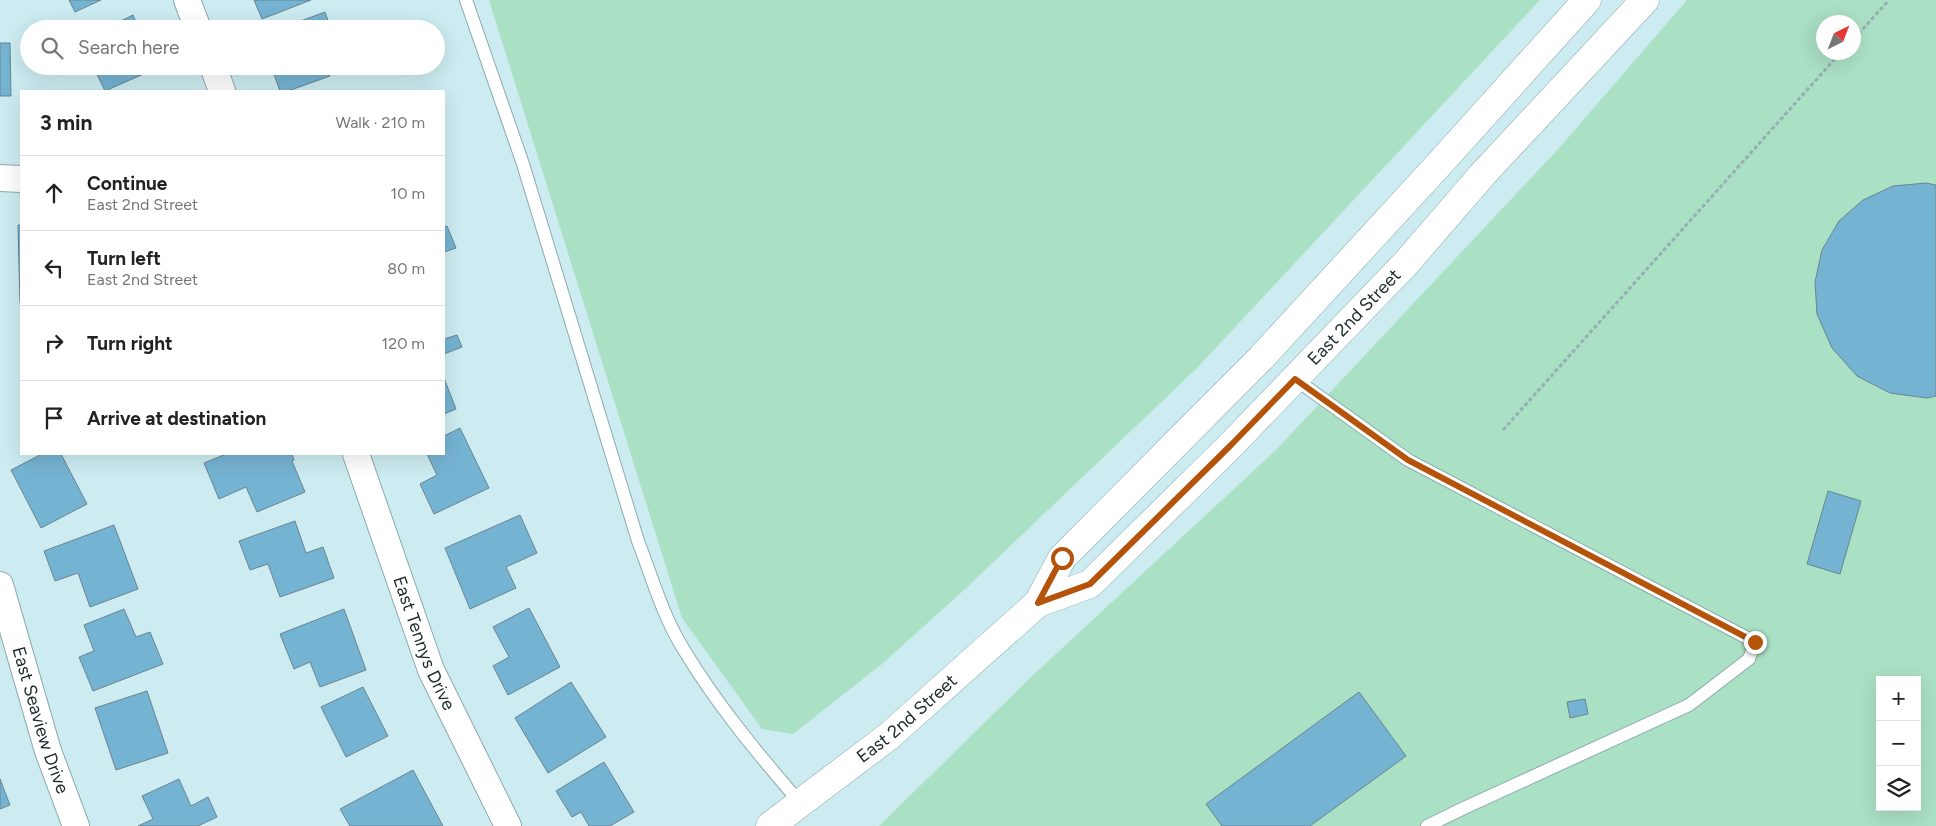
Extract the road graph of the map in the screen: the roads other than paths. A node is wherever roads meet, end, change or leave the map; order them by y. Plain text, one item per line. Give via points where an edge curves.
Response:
1 (187, 0) edge
2 (466, 0) edge
3 (1587, 0) edge
4 (1645, 0) edge
5 (195, 20) edge
6 (216, 75) edge
7 (222, 90) edge
8 (0, 178) edge
9 (20, 179) edge
10 (1295, 379) junction
11 (356, 455) edge
12 (0, 585) edge
13 (1038, 603) junction
14 (801, 804) junction
15 (76, 826) edge
16 (508, 826) edge
17 (770, 826) edge
18 (1428, 826) edge

1 - 5 street
2 - 14 lane via 522,164 635,532 660,599 683,648 726,712
3 - 13 main road, East 2nd Street via 1261,358 1062,558
4 - 10 main road, East 2nd Street via 1483,174 1407,262
6 - 7 street
8 - 9 street
10 - 13 main road, East 2nd Street via 1090,584
10 - 18 lane via 1408,460 1755,642 1749,660 1689,705
11 - 16 street, East Tennys Drive via 431,670
12 - 15 street, East Seaview Drive via 48,751
13 - 14 main road, East 2nd Street via 889,736
14 - 17 main road, East 2nd Street

